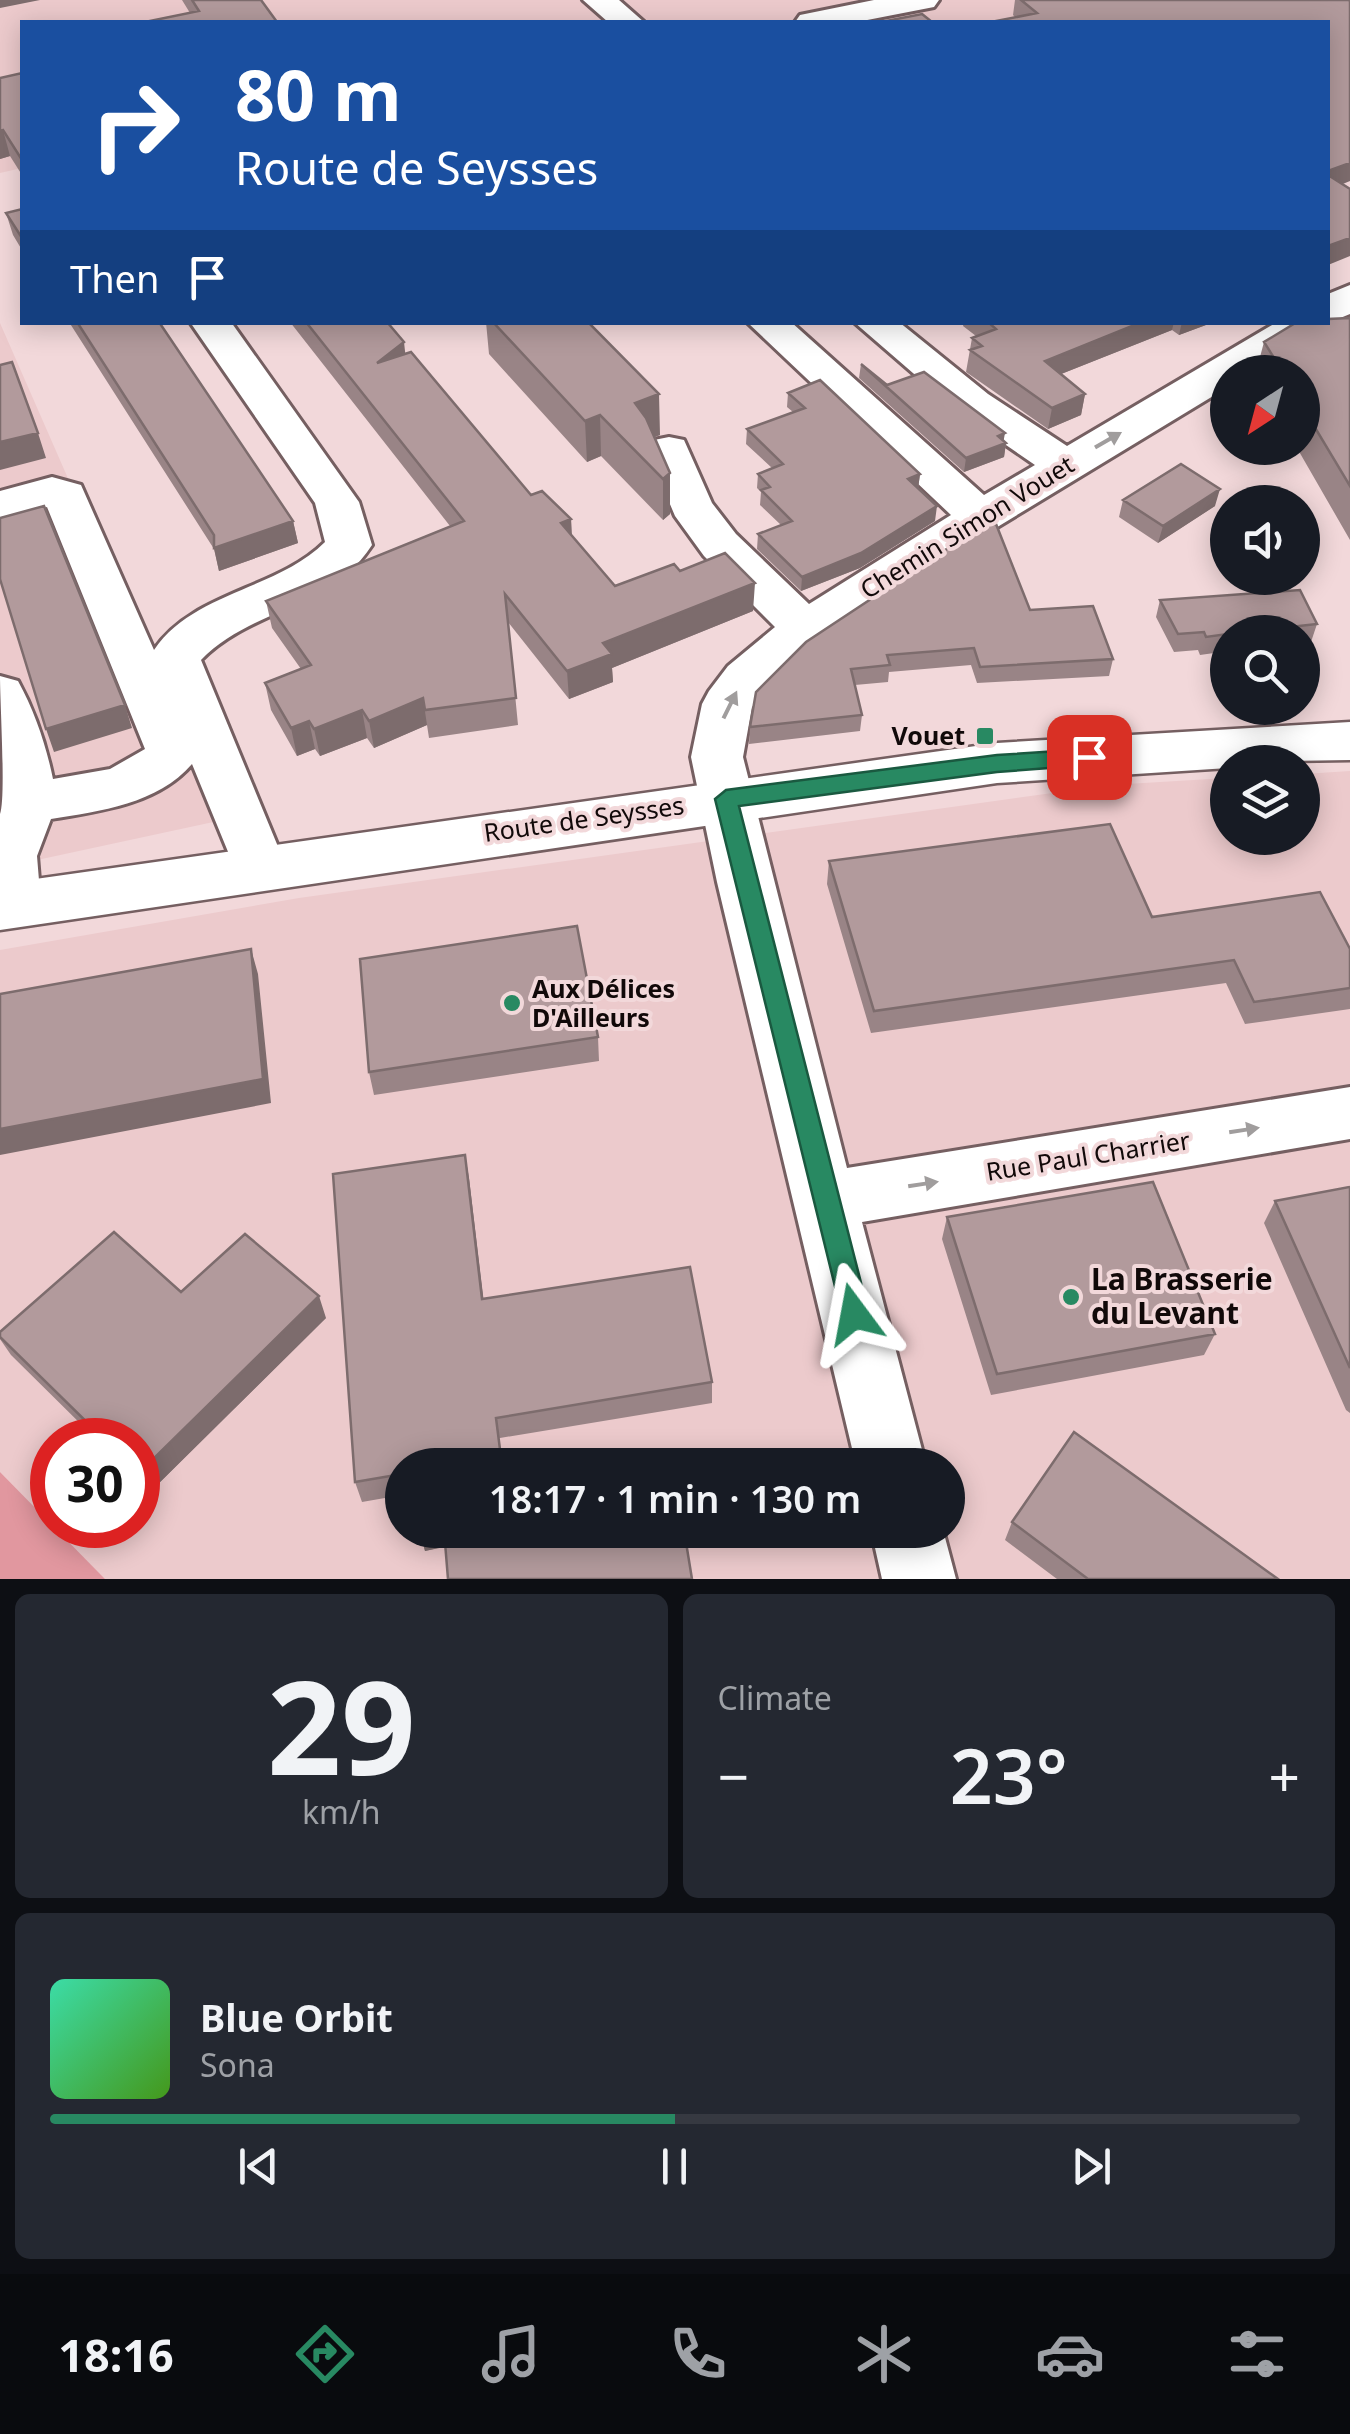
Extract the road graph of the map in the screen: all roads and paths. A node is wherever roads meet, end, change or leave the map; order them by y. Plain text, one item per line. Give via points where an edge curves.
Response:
1 (599, 0) edge
2 (923, 0) edge
3 (625, 20) edge
4 (820, 20) edge
5 (212, 325) edge
6 (770, 325) edge
7 (878, 325) edge
8 (1302, 325) edge
9 (669, 450) dead end
10 (1065, 465) junction
11 (0, 506) edge
12 (979, 516) junction
13 (806, 630) junction
14 (0, 694) edge
15 (1350, 741) edge
16 (726, 799) junction
17 (32, 803) junction
18 (259, 866) junction
19 (6, 879) edge
20 (1350, 1113) edge
21 (827, 1200) junction
22 (887, 1448) edge
23 (911, 1548) edge
24 (918, 1579) edge

1 - 3 street
2 - 4 street
5 - 18 street via 337,502 349,545 332,566 192,635 175,657
6 - 12 street
7 - 10 street via 973,403
10 -> 8 street, Chemin Simon Vouet
9 - 13 street via 691,506 720,546
10 - 12 street, Chemin Simon Vouet
11 - 17 street via 52,491 64,495 173,754 164,766 120,785
12 - 13 street, Chemin Simon Vouet
16 -> 13 street, Chemin Simon Vouet via 717,757 727,704 746,678
14 - 17 street via 21,747
15 - 16 main road, Route de Seysses via 997,764
16 - 18 main road, Route de Seysses
16 - 21 street, Chemin Simon Vouet
17 - 19 street
18 - 19 main road, Route de Seysses
21 -> 20 street, Rue Paul Charrier
21 - 22 street, Chemin Simon Vouet
23 - 24 street

